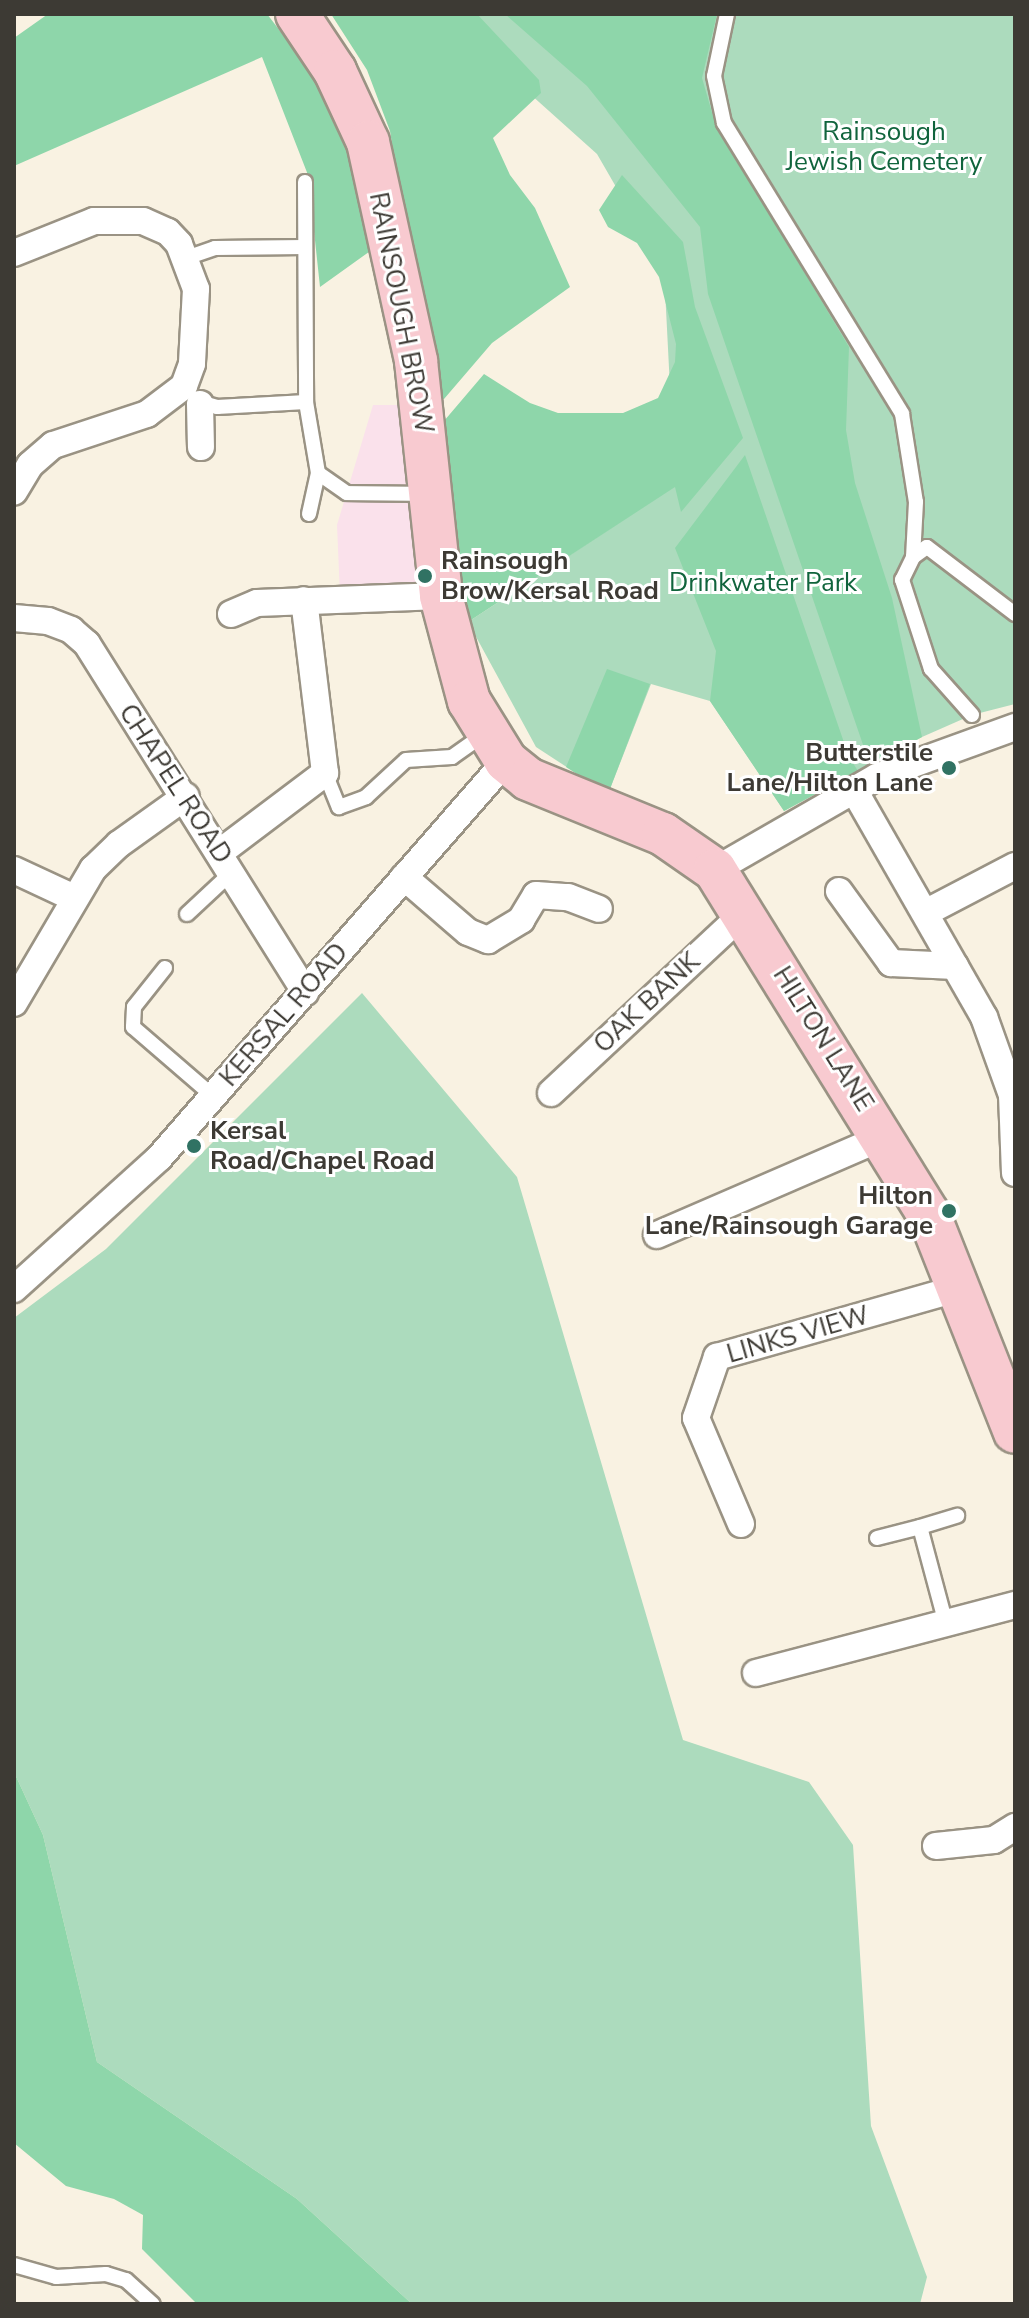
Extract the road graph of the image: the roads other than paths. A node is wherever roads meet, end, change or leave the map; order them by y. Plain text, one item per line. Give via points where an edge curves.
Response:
1 (297, 14) edge
2 (727, 14) edge
3 (305, 182) dead end
4 (305, 247) junction
5 (14, 253) edge
6 (186, 258) junction
7 (192, 395) junction
8 (306, 402) junction
9 (201, 447) dead end
10 (318, 473) junction
11 (14, 492) edge
12 (432, 495) junction
13 (309, 514) dead end
14 (913, 557) junction
15 (441, 596) junction
16 (304, 600) junction
17 (231, 614) dead end
18 (1015, 614) edge
19 (14, 618) edge
20 (972, 715) dead end
21 (1015, 727) edge
22 (496, 747) junction
23 (325, 773) junction
24 (854, 790) junction
25 (186, 796) junction
26 (225, 863) junction
27 (1015, 866) edge
28 (14, 870) edge
29 (715, 870) junction
30 (404, 877) junction
31 (839, 891) dead end
32 (74, 898) junction
33 (599, 909) dead end
34 (744, 913) junction
35 (925, 913) junction
36 (187, 914) dead end
37 (955, 966) junction
38 (165, 968) dead end
39 (305, 992) junction
40 (14, 1003) edge
41 (551, 1093) dead end
42 (213, 1096) junction
43 (883, 1137) junction
44 (1015, 1173) edge
45 (657, 1235) dead end
46 (959, 1288) junction
47 (14, 1289) edge
48 (1015, 1432) edge
49 (957, 1516) dead end
50 (741, 1524) dead end
51 (920, 1527) junction
52 (877, 1538) dead end
53 (1015, 1605) edge
54 (946, 1624) junction
55 (756, 1673) dead end
56 (1015, 1827) edge
57 (936, 1846) dead end
58 (14, 2265) edge
59 (153, 2304) edge

1 - 12 main road, RAINSOUGH BROW via 335,71 368,142 416,361
2 - 14 lane via 714,76 724,123 902,414 916,502
3 - 4 lane
4 - 6 lane via 215,248
4 - 8 lane
5 - 6 street via 116,217 168,232
6 - 7 street via 196,289
7 - 8 lane
7 - 9 street
7 - 11 street via 53,445 30,465
8 - 10 lane
10 - 12 lane via 347,493
10 - 13 lane
12 - 15 main road, RAINSOUGH BROW
14 - 18 lane via 927,547 939,552
14 - 20 lane via 902,580 931,669
15 - 16 street
15 - 22 main road, RAINSOUGH BROW via 461,682
16 - 17 street via 257,603
16 - 23 street
19 - 25 street, CHAPEL ROAD via 48,621 87,644
21 - 24 street
22 - 23 lane via 406,760 366,797 339,807
22 - 29 main road, HILTON LANE via 558,795 663,834
22 - 30 street, KERSAL ROAD
23 - 26 street
24 - 29 street
24 - 35 street
25 - 26 street, CHAPEL ROAD
25 - 32 street via 119,844
26 - 36 lane
26 - 39 street, CHAPEL ROAD
27 - 35 street
28 - 32 street
29 - 34 main road, HILTON LANE
30 - 33 street via 468,932 488,940 521,920 536,895 568,897
30 - 39 street, KERSAL ROAD
31 - 37 street via 891,963
32 - 40 street
34 - 41 street, OAK BANK
34 - 43 main road, HILTON LANE
35 - 37 street
37 - 44 street via 984,1017 1012,1095
38 - 42 lane via 134,1007 133,1027
39 - 42 street, KERSAL ROAD
42 - 47 street, KERSAL ROAD via 159,1158
43 - 45 street
43 - 46 main road, HILTON LANE via 929,1215
46 - 48 main road, HILTON LANE
46 - 50 street, LINKS VIEW via 717,1357 696,1418
49 - 51 lane
51 - 52 lane
51 - 54 lane
53 - 54 street
54 - 55 street
56 - 57 street via 994,1840
58 - 59 lane via 56,2277 106,2274 134,2285

